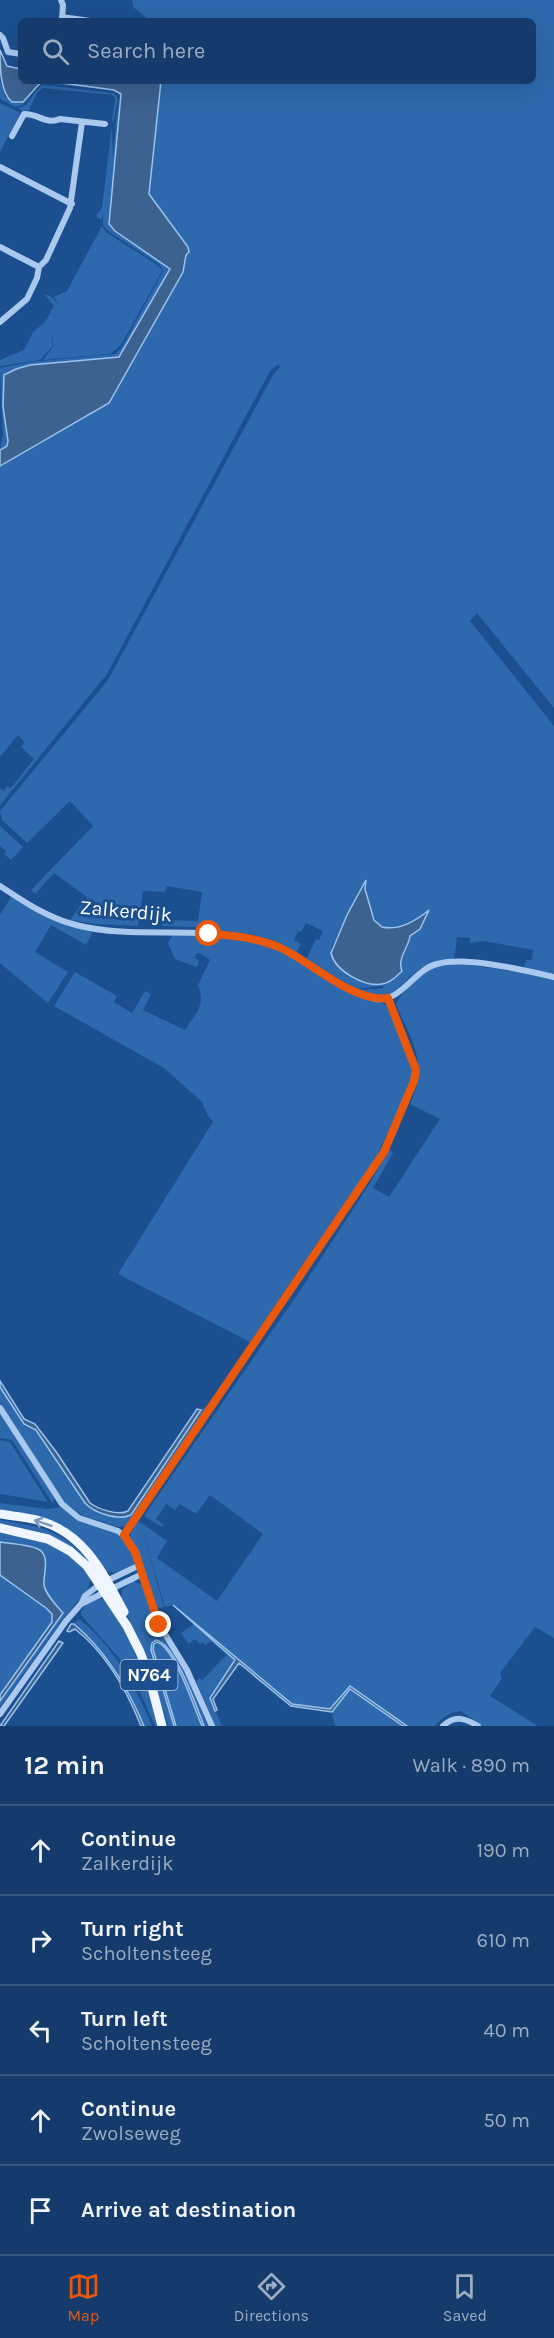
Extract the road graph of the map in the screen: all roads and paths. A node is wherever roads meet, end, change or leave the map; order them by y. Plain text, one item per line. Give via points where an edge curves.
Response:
1 (62, 0) edge
2 (62, 18) edge
3 (0, 35) edge
4 (18, 54) edge
5 (82, 122) junction
6 (105, 124) dead end
7 (12, 136) dead end
8 (0, 168) edge
9 (72, 204) junction
10 (0, 247) edge
11 (39, 267) junction
12 (0, 322) edge
13 (0, 886) edge
14 (554, 977) edge
15 (388, 998) junction
16 (0, 1408) edge
17 (0, 1514) edge
18 (0, 1528) edge
19 (124, 1535) junction
20 (140, 1565) junction
21 (142, 1574) junction
22 (106, 1586) junction
23 (0, 1714) edge
24 (162, 1726) edge
25 (212, 1726) edge
26 (443, 1726) edge
27 (478, 1726) edge

1 - 2 street
3 - 4 street via 8,52
5 - 6 street
5 - 7 street via 50,121 29,113 24,114
5 - 9 street
8 - 9 street
9 - 11 street via 50,253
10 - 11 street
11 - 12 street via 27,299
13 - 15 street, Zalkerdijk via 39,911 76,925 227,935 265,942 364,995
14 - 15 street via 483,964 443,962 426,968
15 - 19 street via 416,1070 384,1152
16 - 19 street via 62,1504 80,1518
22 -> 17 main road, N764 via 81,1544 64,1531
18 - 22 main road, N764 via 57,1543 77,1556
19 - 20 street
20 - 21 street
20 - 22 street
21 - 22 street
21 - 25 street via 157,1621 187,1670
22 - 23 street via 89,1592
22 - 24 main road, N764 via 126,1615 149,1676
26 - 27 street via 451,1719 461,1718

